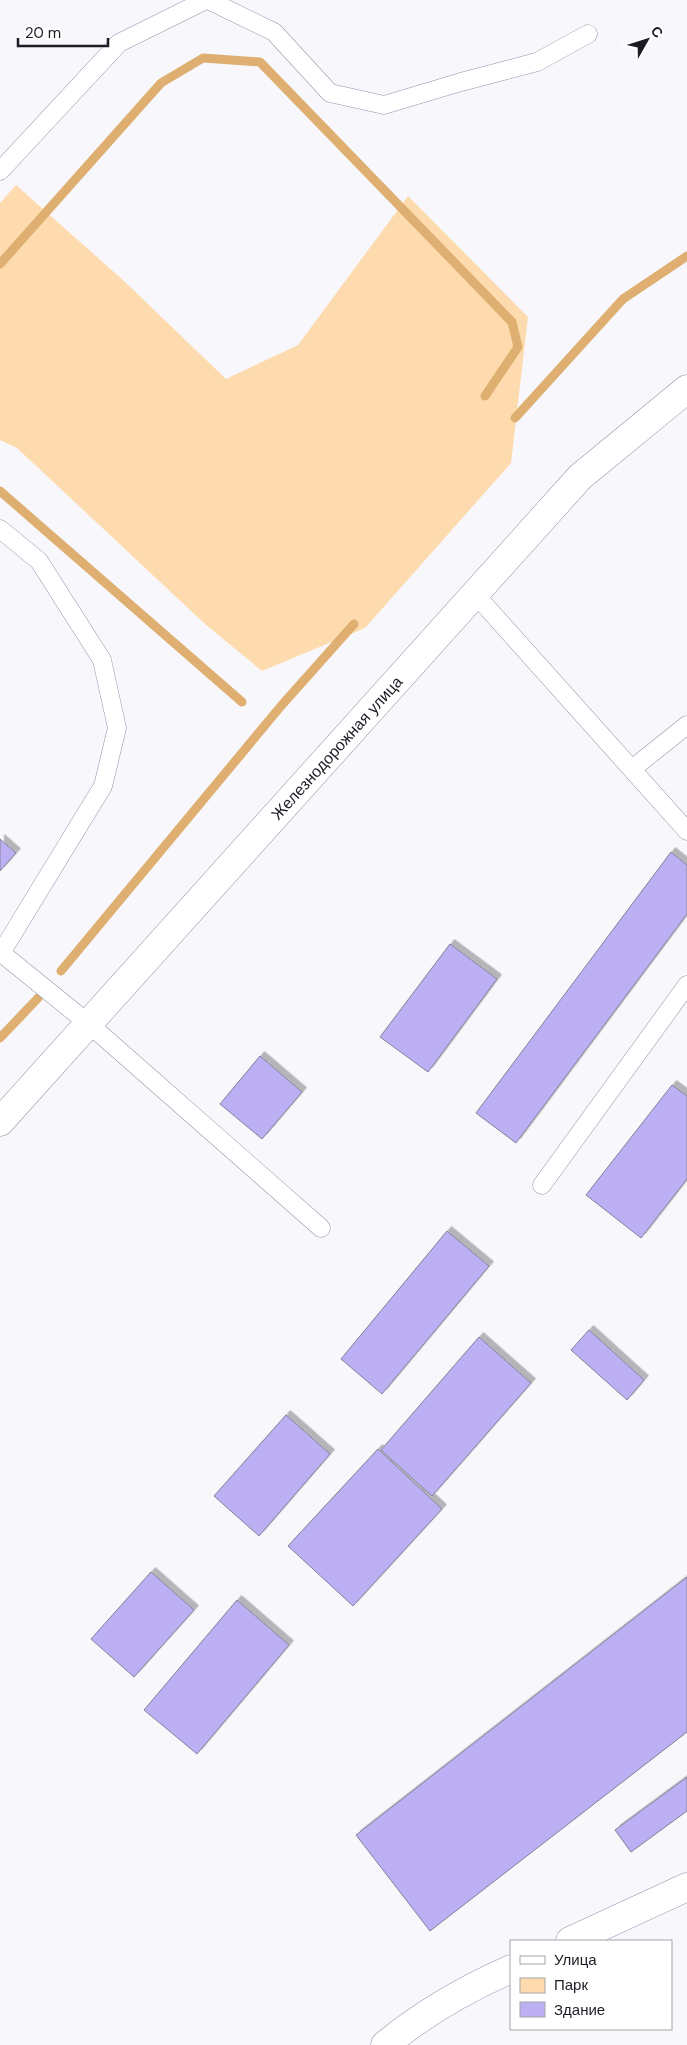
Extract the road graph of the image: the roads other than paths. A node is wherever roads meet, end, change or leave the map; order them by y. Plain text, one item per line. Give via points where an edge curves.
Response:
1 (207, 0) edge
2 (588, 34) dead end
3 (0, 171) edge
4 (687, 389) edge
5 (0, 529) edge
6 (475, 594) junction
7 (687, 725) edge
8 (632, 769) junction
9 (687, 831) edge
10 (1, 952) edge
11 (687, 984) edge
12 (89, 1024) junction
13 (0, 1122) edge
14 (542, 1185) dead end
15 (321, 1228) dead end
16 (687, 1887) edge
17 (572, 1940) edge
18 (510, 1968) edge
19 (385, 2045) edge

1 - 2 lane via 274,32 330,93 384,105 537,62
1 - 3 lane via 119,43
4 - 6 main road, Железнодорожная улица via 580,477
5 - 10 lane via 39,561 102,660 117,728 103,786
6 - 8 lane
6 - 12 main road, Железнодорожная улица
7 - 8 lane
8 - 9 lane
10 - 12 lane
11 - 14 lane
12 - 13 main road, Железнодорожная улица
12 - 15 lane
16 - 17 main road
18 - 19 main road via 407,2027

